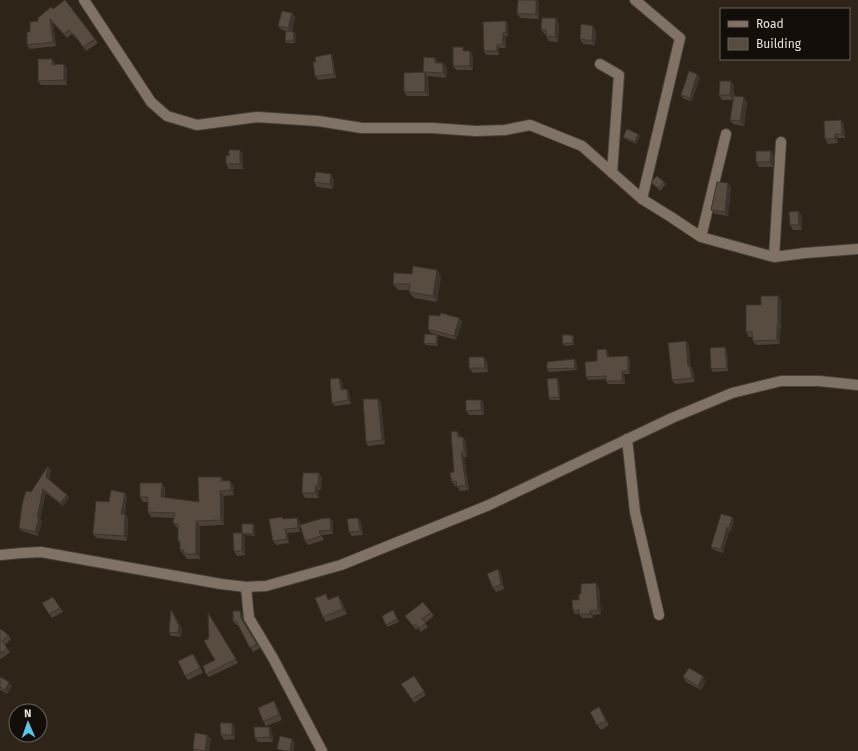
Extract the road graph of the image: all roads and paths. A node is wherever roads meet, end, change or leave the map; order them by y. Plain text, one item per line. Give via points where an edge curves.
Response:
1 (84, 0) edge
2 (636, 0) edge
3 (600, 64) dead end
4 (726, 134) dead end
5 (781, 142) dead end
6 (612, 173) junction
7 (642, 199) junction
8 (701, 237) junction
9 (858, 249) edge
10 (774, 258) junction
11 (858, 385) edge
12 (627, 439) junction
13 (0, 555) edge
14 (246, 587) junction
15 (659, 615) dead end
16 (322, 751) edge

1 - 6 street via 151,102 167,116 197,124 257,117 318,121 362,128 432,128 476,132 530,125 582,146
2 - 7 street via 680,38
3 - 6 street via 619,75
4 - 8 street
5 - 10 street
6 - 7 street
7 - 8 street
8 - 10 street
9 - 10 street
11 - 12 street via 781,381 732,393
12 - 14 street via 489,504 341,564 293,580
12 - 15 street via 635,512
13 - 14 street via 41,552
14 - 16 street via 249,618

